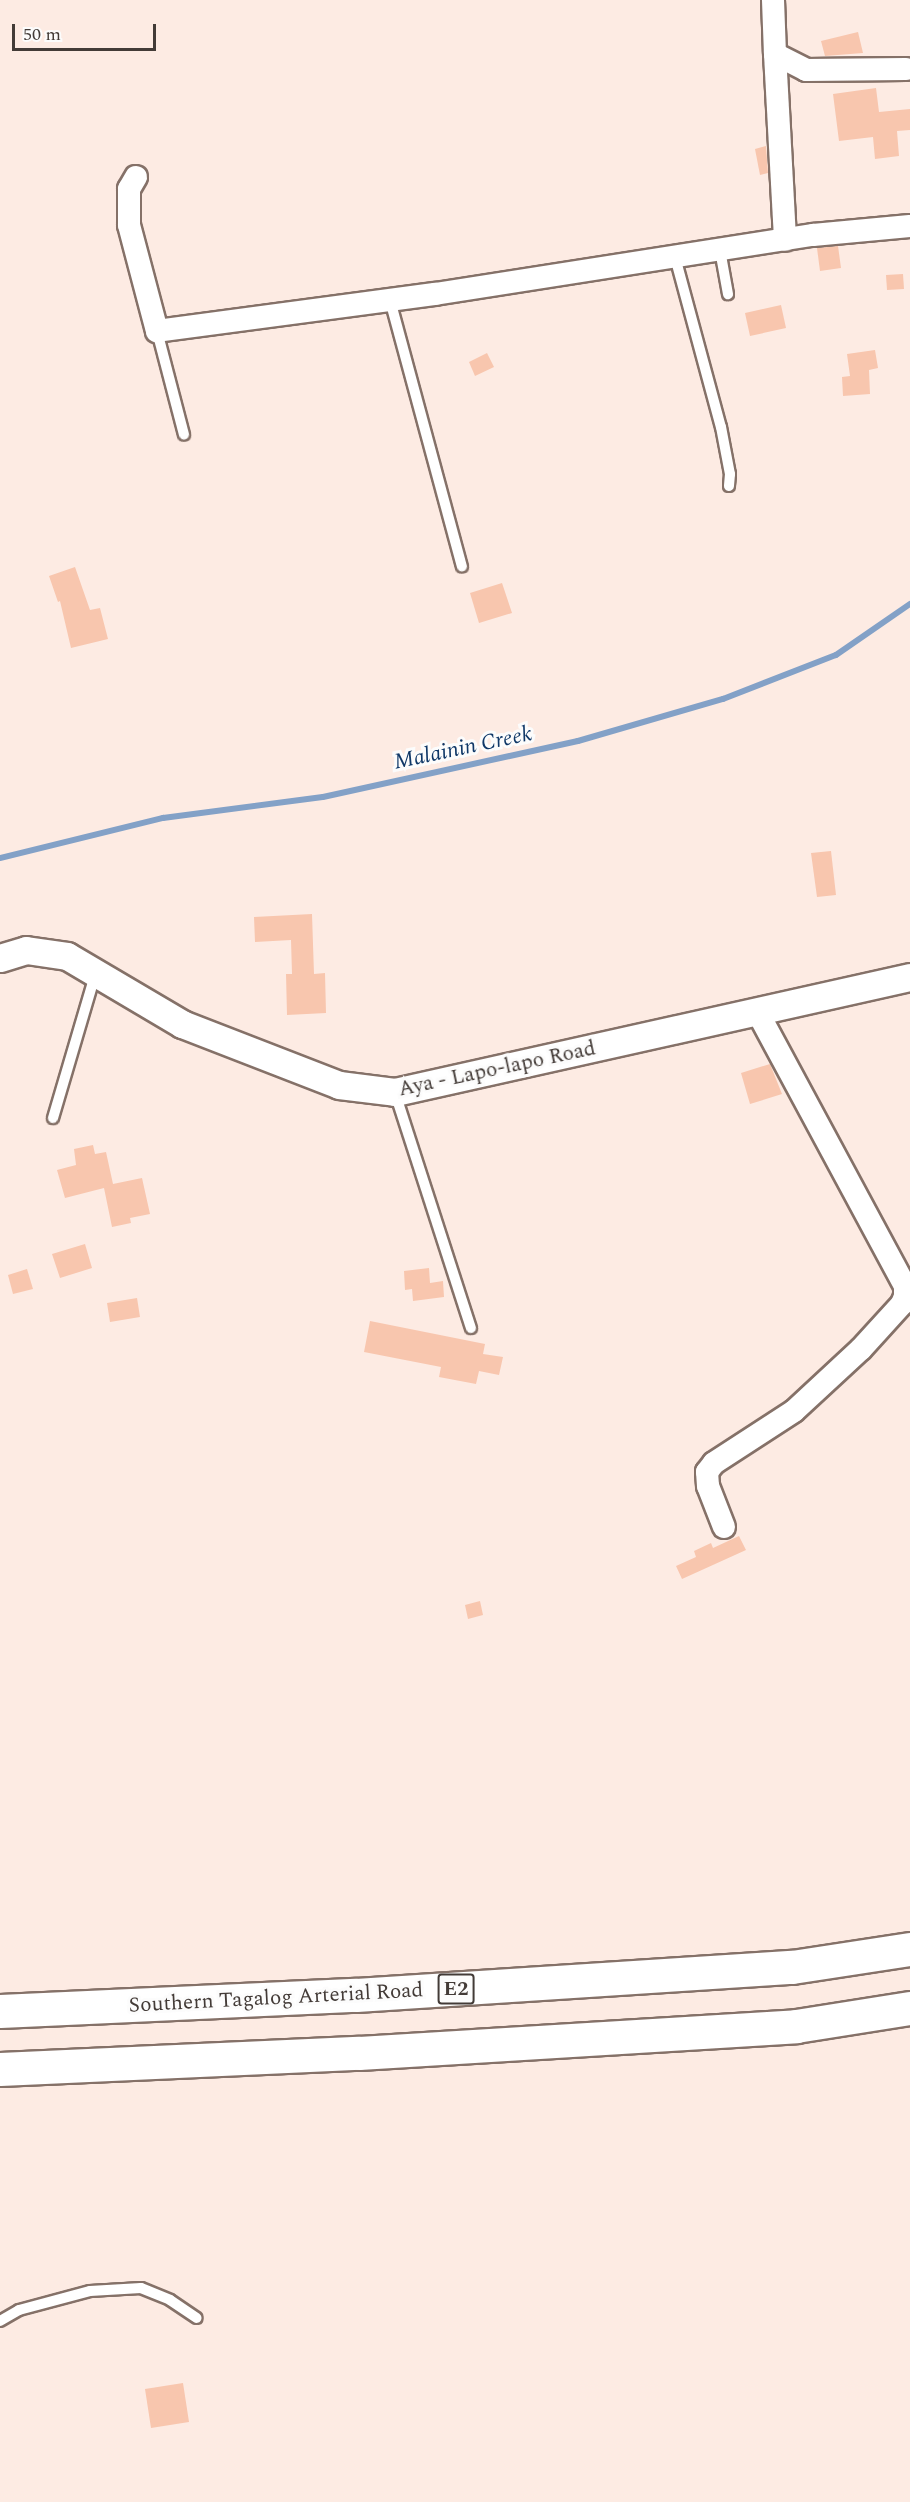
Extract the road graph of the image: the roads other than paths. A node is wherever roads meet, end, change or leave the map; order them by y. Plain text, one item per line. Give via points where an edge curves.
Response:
1 (773, 0) edge
2 (775, 54) junction
3 (906, 69) dead end
4 (136, 177) dead end
5 (910, 226) edge
6 (785, 240) junction
7 (720, 250) junction
8 (675, 257) junction
9 (728, 294) dead end
10 (390, 300) junction
11 (157, 331) junction
12 (184, 435) dead end
13 (729, 486) dead end
14 (462, 566) dead end
15 (0, 958) edge
16 (95, 974) junction
17 (910, 976) edge
18 (757, 1011) junction
19 (394, 1092) junction
20 (53, 1118) dead end
21 (471, 1328) dead end
22 (724, 1527) dead end
23 (910, 1948) edge
24 (910, 2008) edge
25 (0, 2011) edge
26 (0, 2069) edge
27 (196, 2319) dead end
28 (0, 2321) edge

1 - 2 street
2 - 3 street via 806,70
2 - 6 street
4 - 11 street via 129,189 129,225
5 - 6 street
6 - 7 street
7 - 8 street
7 - 9 lane
8 - 10 street
8 - 13 lane via 721,427
10 - 11 street
10 - 14 lane
11 - 12 lane
15 - 16 street, Aya - Lapo-lapo Road via 26,950 67,956
16 - 19 street, Aya - Lapo-lapo Road via 182,1024 339,1085
16 - 20 lane
17 - 18 street, Aya - Lapo-lapo Road
18 - 19 street, Aya - Lapo-lapo Road
18 - 22 street via 904,1286 905,1296 861,1349 794,1411 714,1463 707,1472 708,1486
19 - 21 lane
23 - 25 highway, Southern Tagalog Arterial Road / E2 via 792,1967 356,1995
24 - 26 highway via 796,2026 371,2052
27 - 28 lane via 170,2300 141,2288 90,2291 19,2310

